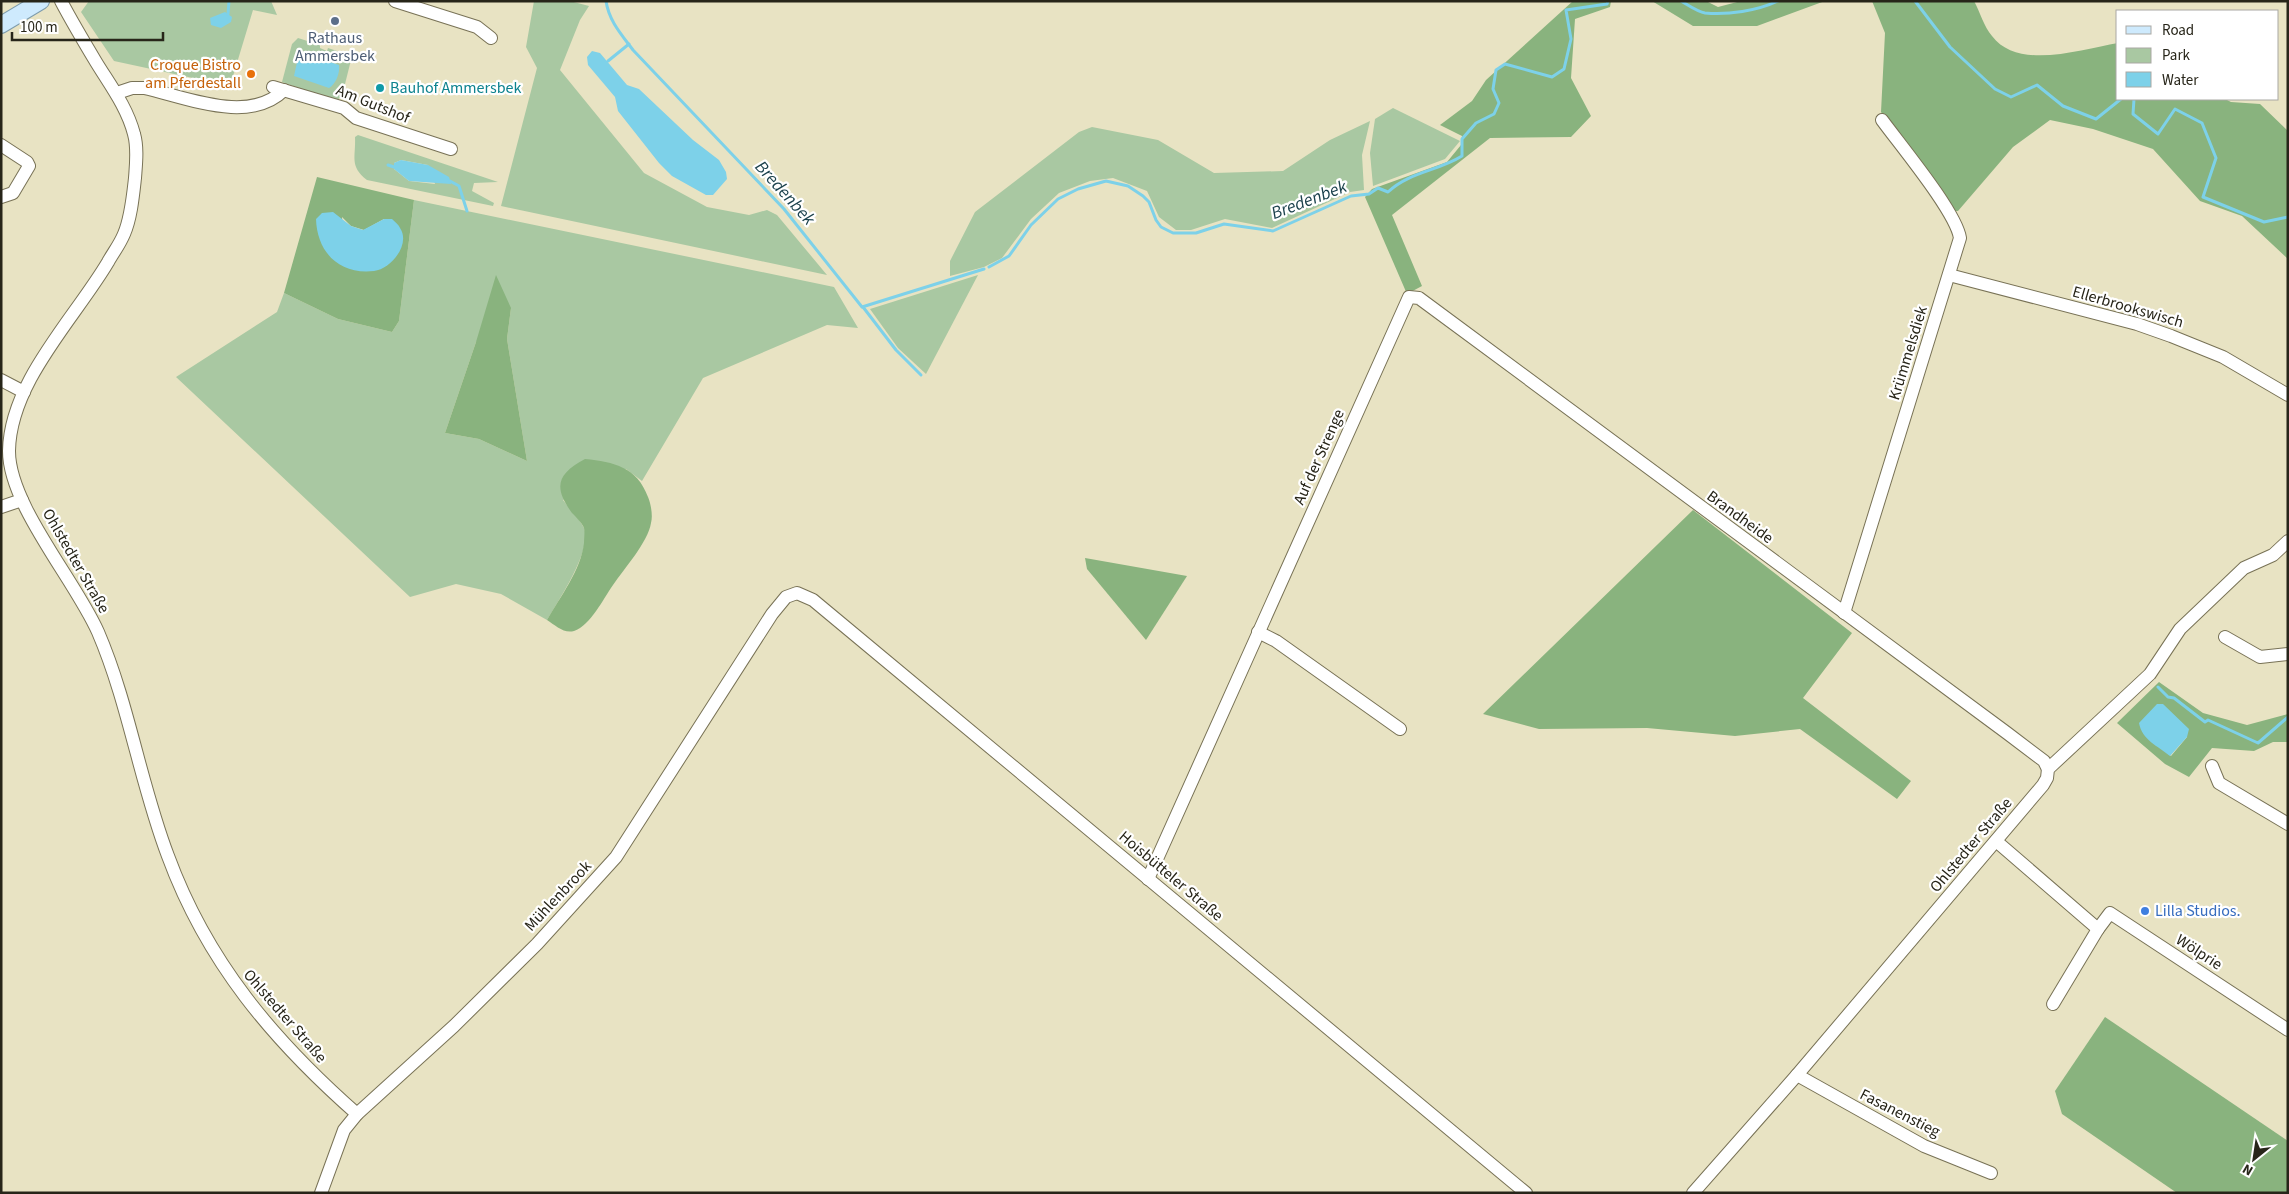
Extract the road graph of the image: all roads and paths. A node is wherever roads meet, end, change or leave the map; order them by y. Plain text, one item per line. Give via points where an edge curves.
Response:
1 (41, 1) edge
2 (61, 1) edge
3 (395, 1) edge
4 (1, 25) edge
5 (491, 38) dead end
6 (117, 93) junction
7 (1882, 120) dead end
8 (1, 145) edge
9 (450, 149) dead end
10 (1, 197) edge
11 (1949, 275) junction
12 (1409, 297) joint
13 (1, 380) edge
14 (24, 392) junction
15 (2288, 395) edge
16 (22, 500) junction
17 (1, 508) edge
18 (2288, 541) edge
19 (792, 594) joint
20 (1844, 613) junction
21 (1258, 632) junction
22 (2225, 637) dead end
23 (2288, 654) edge
24 (1400, 729) dead end
25 (2212, 766) dead end
26 (2048, 769) junction
27 (2288, 824) edge
28 (1996, 841) junction
29 (1148, 879) junction
30 (2098, 929) junction
31 (2054, 1004) dead end
32 (2288, 1030) edge
33 (1797, 1075) junction
34 (357, 1114) junction
35 (1991, 1173) dead end
36 (321, 1193) edge
37 (1526, 1193) edge
38 (1693, 1193) edge

1 - 4 main road
2 - 6 street, Ohlstedter Straße
3 - 5 street via 477,27
6 - 9 street, Am Gutshof via 144,88 236,109 275,99 279,88 344,108 356,118
6 - 14 street, Ohlstedter Straße via 134,134 136,151 134,184 124,235
7 - 11 street, Krümmelsdiek via 1959,229 1960,238
8 - 10 street via 29,166 12,193
11 - 15 street, Ellerbrookswisch via 2171,336 2223,357
11 - 20 street, Krümmelsdiek
12 - 20 street, Brandheide via 1419,298
12 - 21 street, Auf der Strenge
13 - 14 street
14 - 16 street, Ohlstedter Straße via 15,414 9,450
16 - 17 street
16 - 34 street, Ohlstedter Straße via 97,632 168,856 200,930 258,1014 294,1054
18 - 26 street, Ohlstedter Straße via 2273,555 2244,568 2180,629 2150,674
19 - 29 street, Hoisbütteler Straße via 802,594 813,600
19 - 34 street, Mühlenbrook via 772,614 616,857 537,944 454,1026
20 - 26 street, Brandheide via 2044,761
21 - 24 street via 1276,641
21 - 29 street, Auf der Strenge
22 - 23 street via 2260,657
25 - 27 street via 2219,783
26 - 28 street, Ohlstedter Straße via 2043,785
28 - 30 street
28 - 33 street, Ohlstedter Straße
29 - 37 street, Hoisbütteler Straße
30 - 31 street, Wölprie
30 - 32 street, Wölprie via 2110,913
33 - 35 street, Fasanenstieg via 1924,1146
33 - 38 street, Ohlstedter Straße
34 - 36 street, Mühlenbrook via 344,1130

